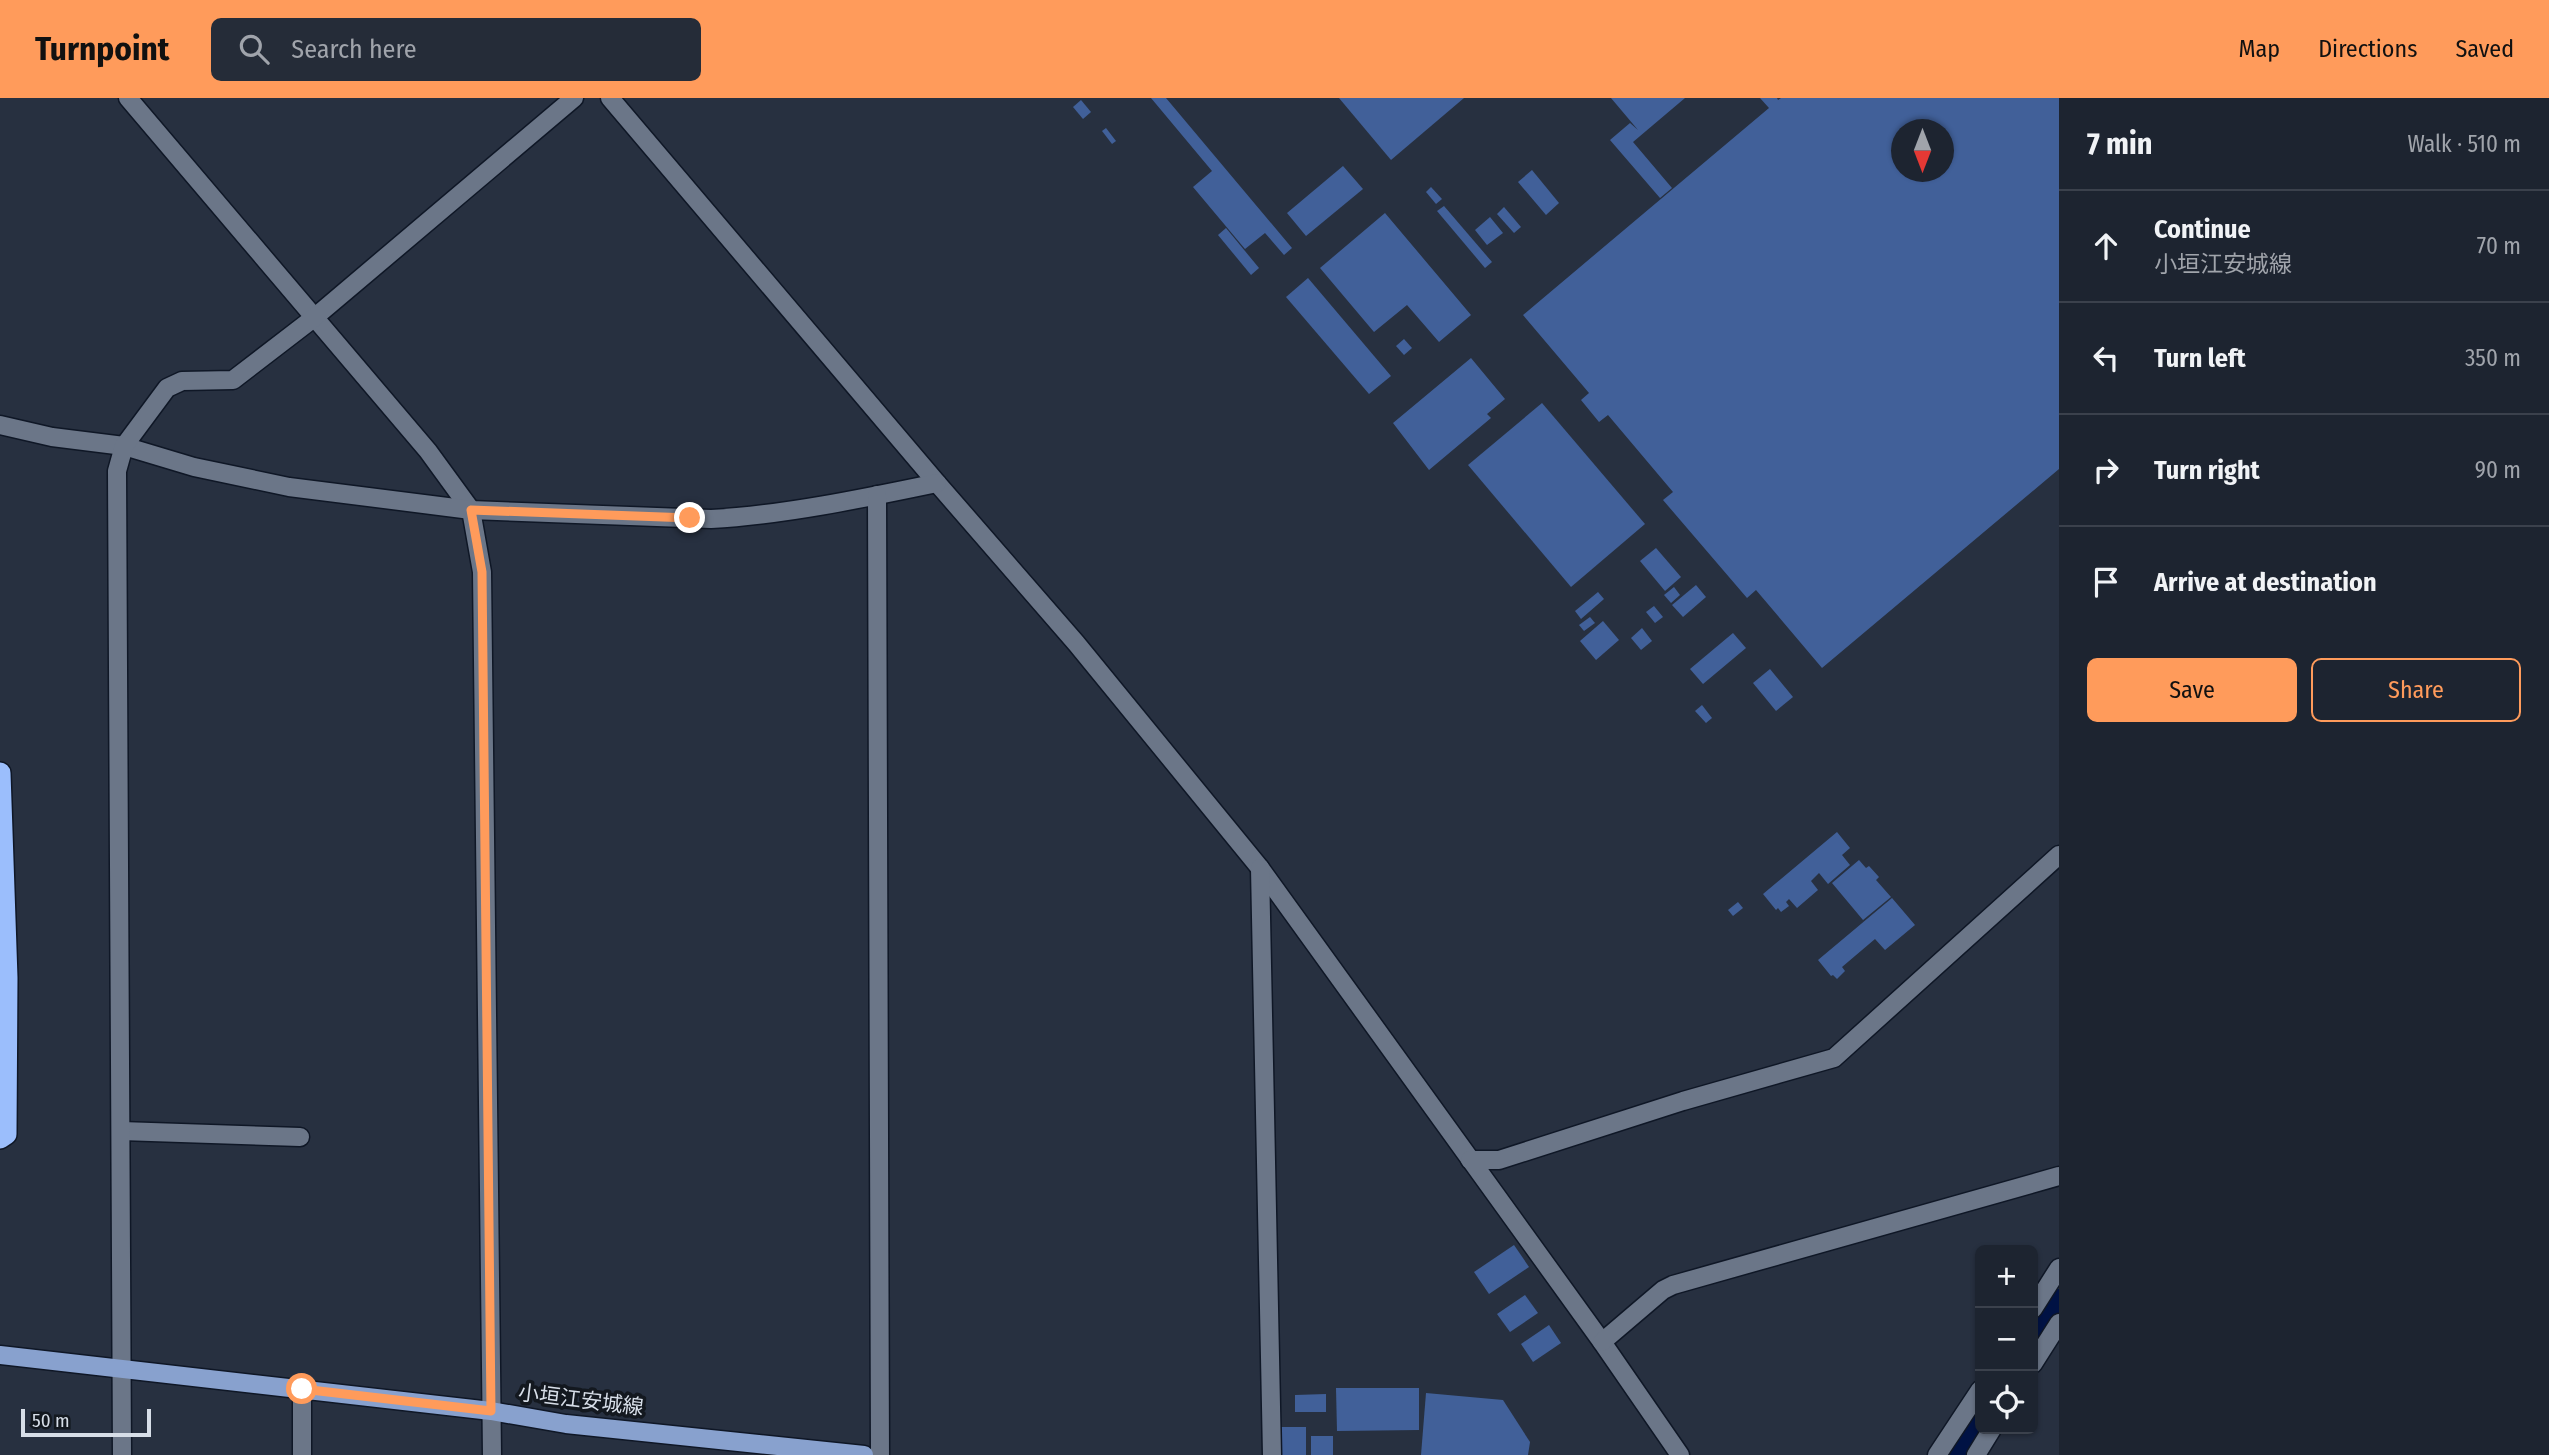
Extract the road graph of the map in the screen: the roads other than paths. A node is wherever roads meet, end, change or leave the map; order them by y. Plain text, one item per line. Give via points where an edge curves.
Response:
1 (128, 98) edge
2 (574, 98) edge
3 (610, 98) edge
4 (315, 317) junction
5 (0, 425) edge
6 (124, 446) junction
7 (937, 483) junction
8 (877, 495) junction
9 (471, 510) junction
10 (0, 773) edge
11 (2059, 855) edge
12 (1260, 869) junction
13 (121, 1131) junction
14 (300, 1137) dead end
15 (0, 1138) edge
16 (1470, 1160) junction
17 (2059, 1176) edge
18 (2059, 1268) edge
19 (2034, 1308) edge
20 (2059, 1323) edge
21 (1602, 1342) junction
22 (0, 1355) edge
23 (2038, 1356) edge
24 (121, 1368) junction
25 (302, 1389) junction
26 (1975, 1398) edge
27 (491, 1411) junction
28 (1989, 1434) edge
29 (122, 1455) edge
30 (302, 1455) edge
31 (492, 1455) edge
32 (864, 1455) edge
33 (880, 1455) edge
34 (1272, 1455) edge
35 (1680, 1455) edge
36 (1937, 1455) edge
37 (1976, 1455) edge

1 - 4 street
2 - 4 street
3 - 7 street
4 - 6 street via 233,380 182,381 167,388
4 - 9 street via 428,451
5 - 6 street
6 - 9 street via 289,487
6 - 13 street via 117,471
7 - 8 street
7 - 12 street via 1076,643
8 - 9 street via 711,519
8 - 33 street
9 - 27 street via 482,572
10 - 15 highway via 7,978 6,1134
11 - 16 street via 1834,1058 1499,1160
12 - 16 street
12 - 34 street
13 - 14 street
13 - 24 street
16 - 21 street
17 - 21 street via 1673,1285
18 - 19 street
20 - 23 street
21 - 35 street
22 - 24 main road, 小垣江安城線
24 - 25 main road, 小垣江安城線
24 - 29 street
25 - 27 main road, 小垣江安城線
25 - 30 street
26 - 36 street
27 - 31 street
27 - 32 main road, 小垣江安城線 via 566,1424
28 - 37 street

